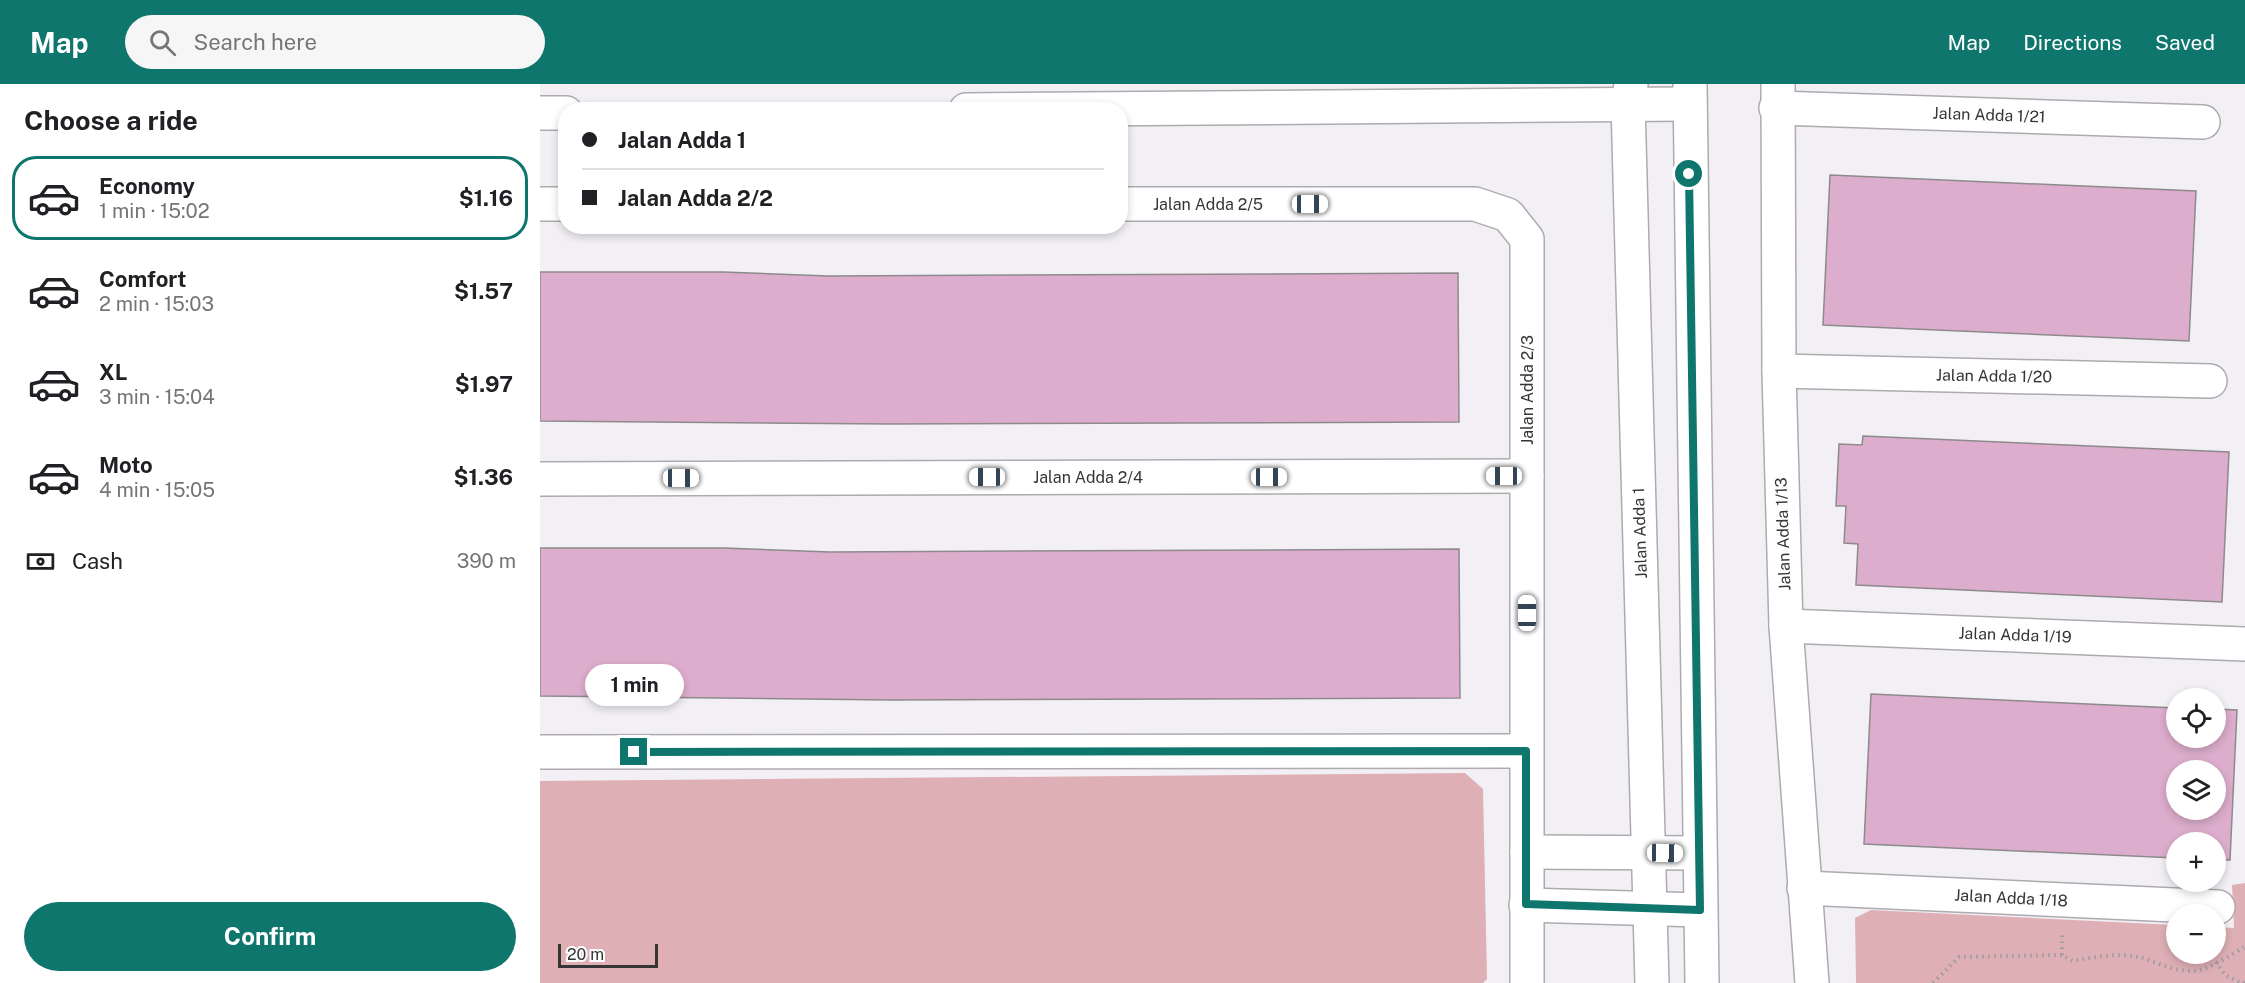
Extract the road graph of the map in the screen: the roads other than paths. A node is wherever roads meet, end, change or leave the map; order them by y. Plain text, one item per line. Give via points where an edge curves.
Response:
1 (1630, 94) edge
2 (1689, 94) edge
3 (1777, 96) edge
4 (1128, 106) edge
5 (540, 113) edge
6 (558, 113) edge
7 (2203, 122) dead end
8 (540, 204) edge
9 (558, 204) edge
10 (1128, 204) edge
11 (1475, 204) joint
12 (1779, 371) junction
13 (2210, 381) dead end
14 (1527, 476) junction
15 (540, 479) edge
16 (1786, 626) junction
17 (2245, 644) edge
18 (1526, 751) junction
19 (540, 752) edge
20 (1527, 852) junction
21 (1649, 853) junction
22 (1698, 853) junction
23 (1804, 888) junction
24 (1526, 904) junction
25 (2166, 905) edge
26 (1650, 908) junction
27 (1700, 910) junction
28 (1527, 983) edge
29 (1652, 983) edge
30 (1702, 983) edge
31 (1812, 983) edge

1 - 2 street
1 - 4 street
1 - 21 street, Jalan Adda 1
2 - 22 street
3 - 7 street, Jalan Adda 1/21
3 - 12 street, Jalan Adda 1/13
5 - 6 street
8 - 9 street
10 - 11 street, Jalan Adda 2/5
11 - 14 street, Jalan Adda 2/3 via 1508,215 1527,239
12 - 13 street, Jalan Adda 1/20
12 - 16 street, Jalan Adda 1/13
14 - 15 street, Jalan Adda 2/4
14 - 18 street, Jalan Adda 2/3
16 - 17 street, Jalan Adda 1/19
16 - 23 street, Jalan Adda 1/13
18 - 19 street
18 - 20 street, Jalan Adda 2/3
20 - 21 street
20 - 24 street
21 - 22 street
21 - 26 street, Jalan Adda 1
22 - 27 street
23 - 25 street, Jalan Adda 1/18
23 - 31 street, Jalan Adda 1/13
24 - 26 street
24 - 28 street
26 - 27 street
26 - 29 street, Jalan Adda 1
27 - 30 street

